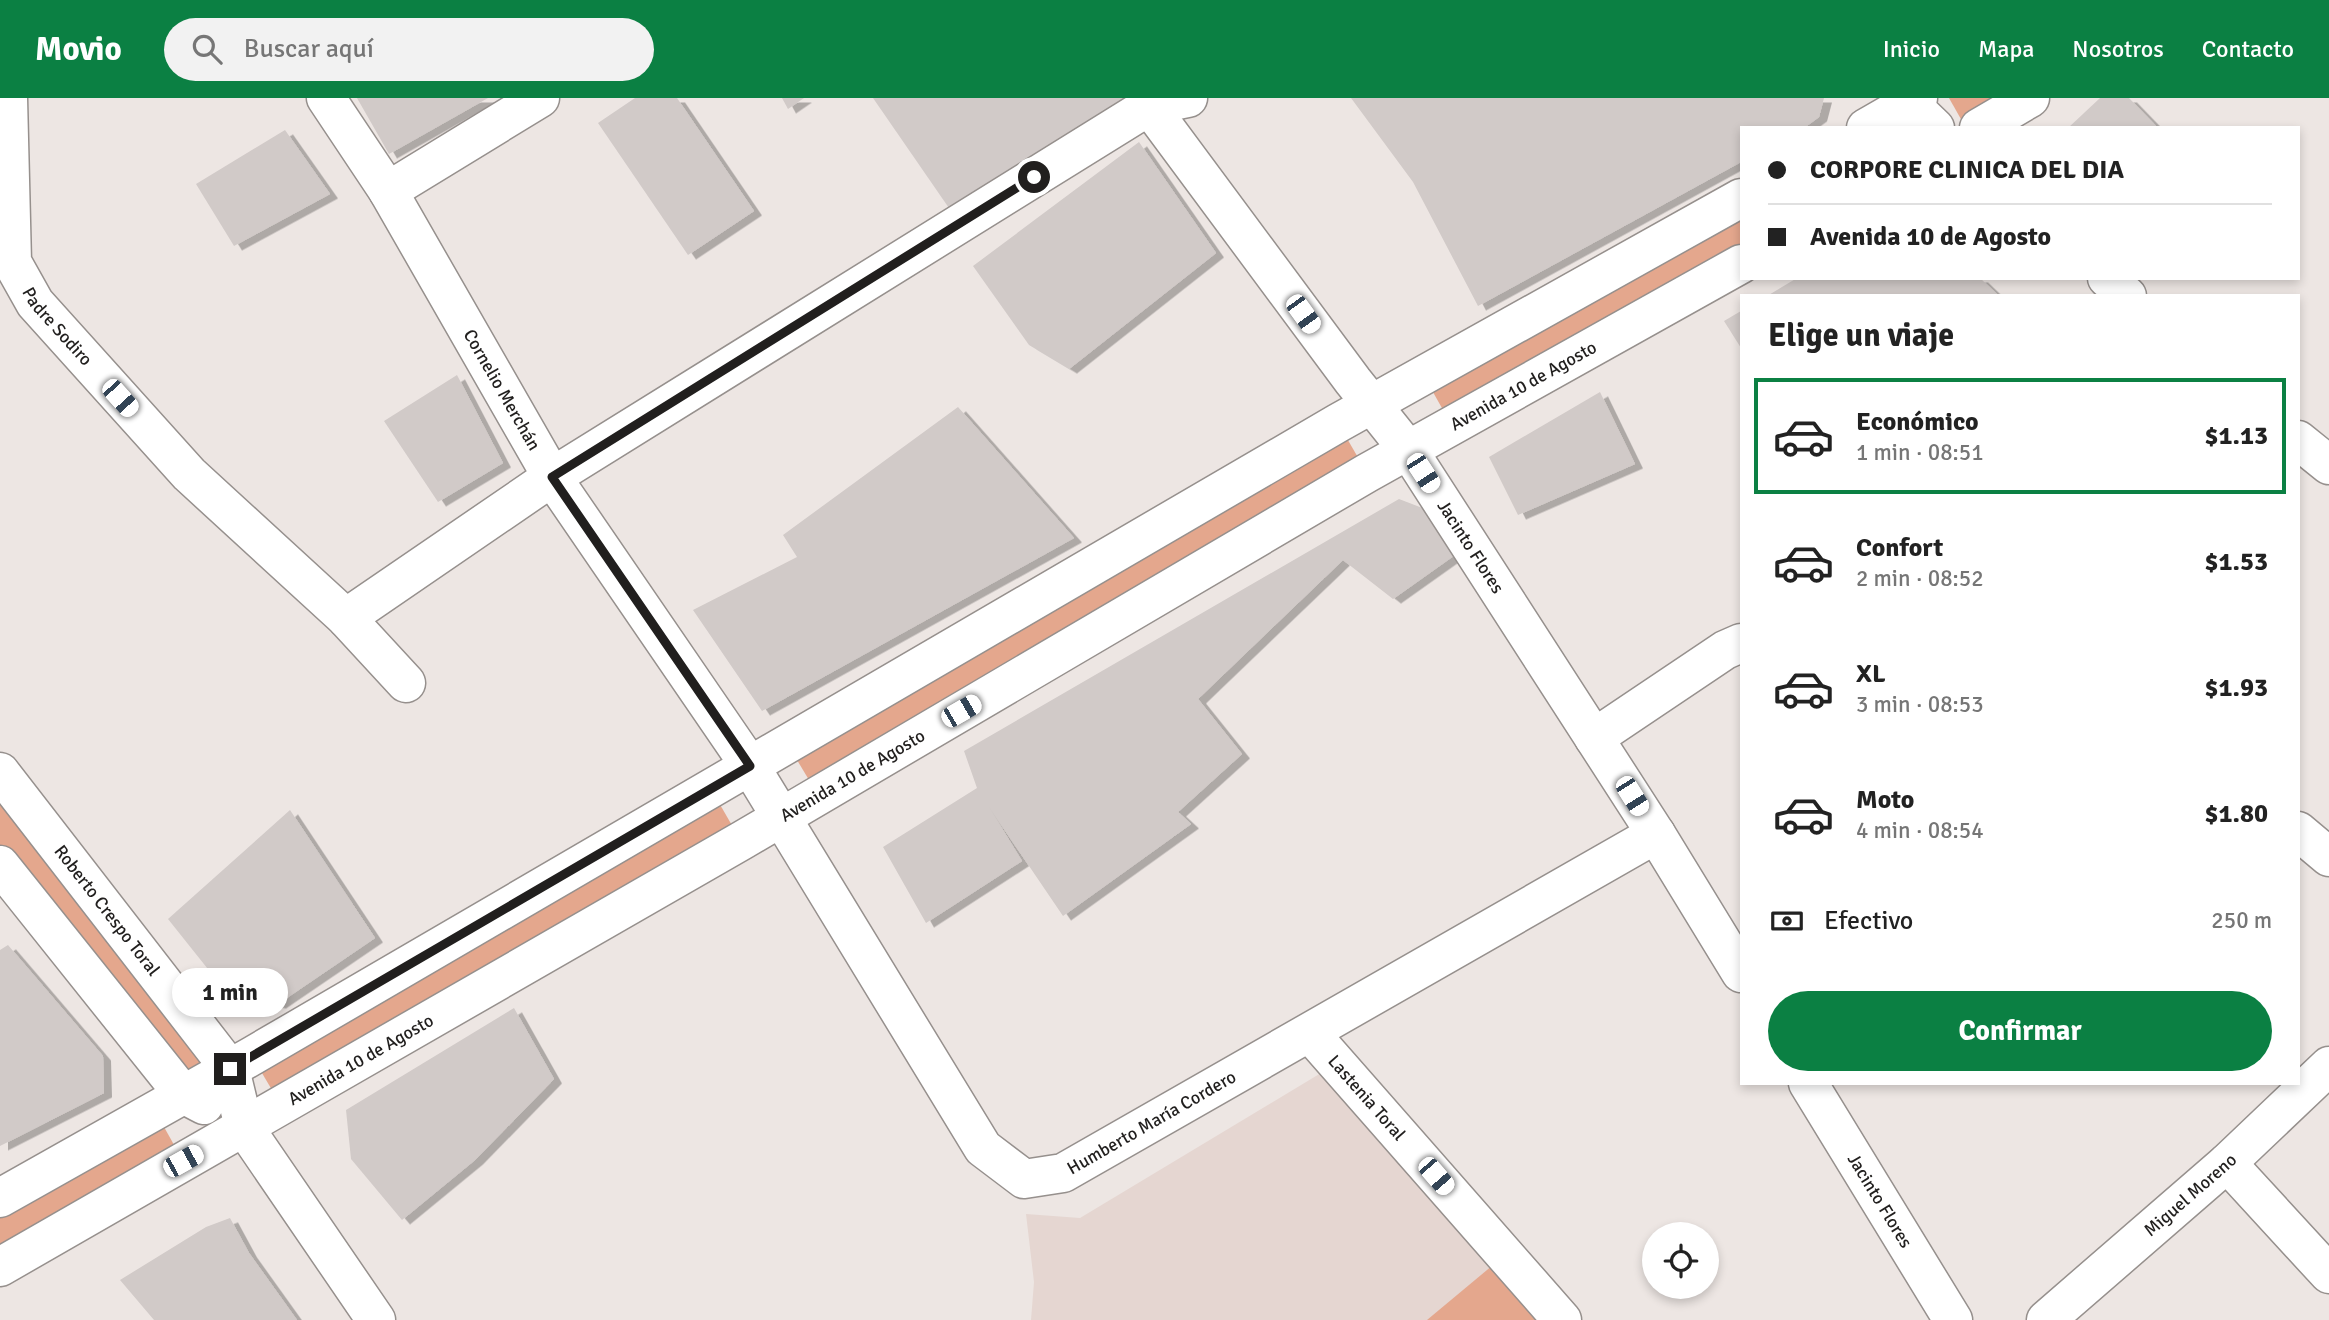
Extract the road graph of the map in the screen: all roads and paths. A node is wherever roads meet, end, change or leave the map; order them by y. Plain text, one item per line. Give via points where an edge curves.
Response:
1 (8, 98) edge
2 (326, 98) edge
3 (540, 98) edge
4 (1188, 98) edge
5 (2031, 98) edge
6 (1149, 106) junction
7 (1916, 107) edge
8 (1871, 126) edge
9 (1982, 126) edge
10 (388, 191) junction
11 (1740, 199) edge
12 (1740, 265) edge
13 (2109, 280) edge
14 (2125, 294) edge
15 (1370, 405) junction
16 (2300, 442) edge
17 (1409, 451) junction
18 (2329, 465) edge
19 (552, 477) junction
20 (346, 618) junction
21 (1740, 643) edge
22 (406, 683) dead end
23 (1594, 738) junction
24 (750, 766) junction
25 (0, 772) edge
26 (782, 816) junction
27 (2300, 833) edge
28 (1656, 834) junction
29 (2329, 857) edge
30 (0, 865) edge
31 (1740, 971) edge
32 (1310, 1033) junction
33 (2329, 1066) edge
34 (230, 1069) junction
35 (1809, 1085) edge
36 (183, 1094) junction
37 (244, 1126) junction
38 (2227, 1163) junction
39 (0, 1198) edge
40 (0, 1267) edge
41 (2329, 1274) edge
42 (376, 1320) edge
43 (1562, 1320) edge
44 (1953, 1320) edge
45 (2046, 1320) edge

1 - 20 street, Padre Sodiro via 12,262 35,303 189,474
2 - 10 street, Cornelio Merchán
3 - 10 street
4 - 6 street
5 - 9 street
6 - 15 street, Jacinto Flores
6 - 19 street
7 - 8 street
10 - 19 street, Cornelio Merchán
11 - 15 street
12 - 17 street, Avenida 10 de Agosto
13 - 14 street
15 - 17 street, Jacinto Flores
15 - 24 street
16 - 18 street
17 - 23 street, Jacinto Flores
17 - 26 street, Avenida 10 de Agosto
19 - 20 street
19 - 24 street, Cornelio Merchán
20 - 22 street, Padre Sodiro
21 - 23 street
23 - 28 street, Jacinto Flores
24 - 26 street, Cornelio Merchán
24 - 34 street
25 - 34 street, Roberto Crespo Toral
26 - 32 street, Humberto María Cordero via 983,1148 1024,1179 1063,1174
26 - 37 street, Avenida 10 de Agosto
27 - 29 street
28 - 31 street, Jacinto Flores
28 - 32 street, Humberto María Cordero
30 - 36 street, Roberto Crespo Toral
32 - 43 street, Lastenia Toral
33 - 38 street, Miguel Moreno
34 - 36 street
34 - 37 street, Roberto Crespo Toral
35 - 44 street, Jacinto Flores
36 - 37 street, Roberto Crespo Toral
36 - 39 street
37 - 40 street, Avenida 10 de Agosto
37 - 42 street, Roberto Crespo Toral
38 - 41 street
38 - 45 street, Miguel Moreno

